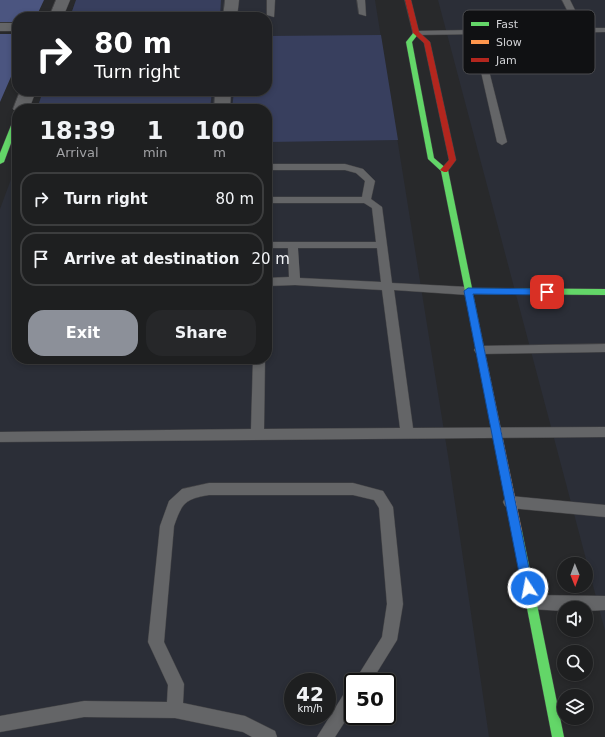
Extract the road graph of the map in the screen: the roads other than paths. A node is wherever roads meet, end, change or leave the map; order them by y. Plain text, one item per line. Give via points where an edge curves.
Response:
1 (63, 0) edge
2 (232, 0) edge
3 (271, 0) edge
4 (361, 0) edge
5 (408, 0) edge
6 (566, 0) edge
7 (571, 10) edge
8 (58, 12) edge
9 (231, 12) edge
10 (271, 12) edge
11 (363, 14) dead end
12 (0, 27) edge
13 (12, 27) edge
14 (463, 32) edge
15 (416, 33) junction
16 (485, 74) edge
17 (12, 131) edge
18 (502, 142) dead end
19 (0, 162) edge
20 (272, 167) edge
21 (444, 170) junction
22 (272, 200) edge
23 (366, 200) junction
24 (382, 244) junction
25 (272, 245) edge
26 (293, 245) junction
27 (294, 281) junction
28 (272, 282) edge
29 (387, 286) junction
30 (468, 291) junction
31 (605, 292) edge
32 (605, 348) edge
33 (480, 350) junction
34 (259, 364) edge
35 (605, 432) edge
36 (257, 434) junction
37 (407, 434) junction
38 (496, 434) junction
39 (0, 437) edge
40 (510, 502) junction
41 (605, 511) edge
42 (530, 602) junction
43 (605, 603) edge
44 (368, 673) edge
45 (344, 708) edge
46 (175, 710) junction
47 (0, 724) edge
48 (269, 737) edge
49 (325, 737) edge
50 (558, 737) edge

1 - 8 street
2 - 9 street
3 - 10 lane
4 - 11 lane
5 - 15 main road
6 - 7 lane
12 - 13 street
14 - 15 lane
15 - 21 main road via 409,42 430,152 432,159
15 - 21 main road via 427,42 453,160
16 - 18 lane
17 - 19 main road
20 - 23 lane via 345,167 358,170 366,174 370,181
21 - 30 main road
22 - 23 lane
23 - 24 lane via 377,207
24 - 26 lane
24 - 29 lane
25 - 26 lane
26 - 27 lane
27 - 28 lane
27 - 29 lane
29 - 30 lane
29 - 37 lane
30 - 31 main road
30 - 33 main road
32 - 33 lane
33 - 38 main road
34 - 36 lane
35 - 38 lane
36 - 37 lane
36 - 39 lane
37 - 38 lane
38 - 40 main road
40 - 41 lane
40 - 42 main road
42 - 43 lane
42 - 50 main road
44 - 46 lane via 389,640 395,604 386,507 378,495 353,489 209,489 187,493 174,505 167,526 156,642 176,684
45 - 49 lane
46 - 47 lane via 84,709
46 - 48 lane via 244,724

